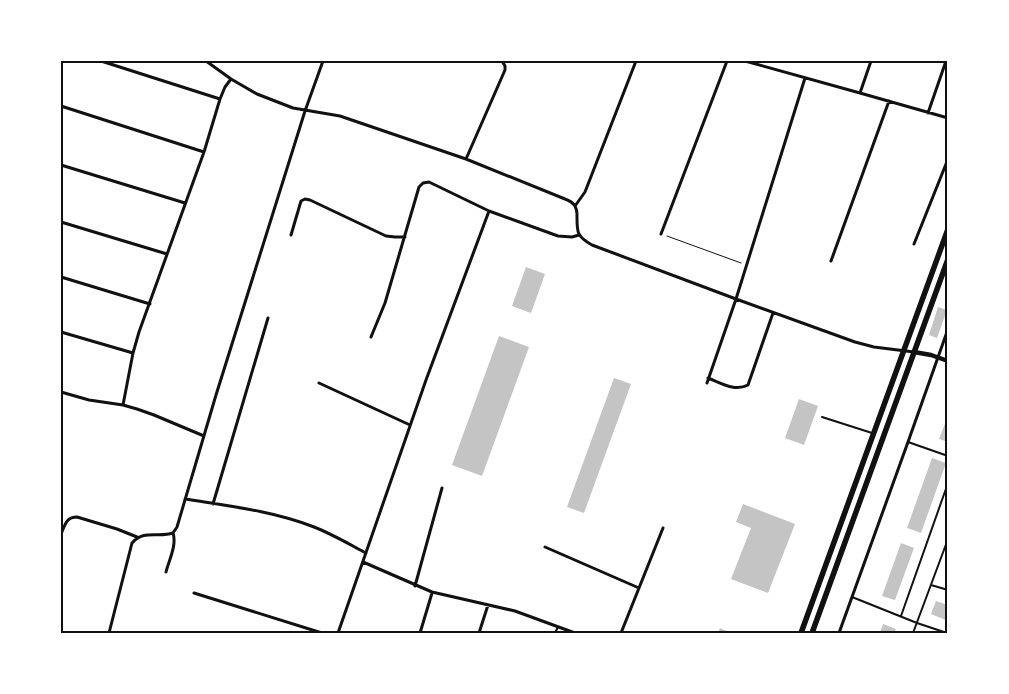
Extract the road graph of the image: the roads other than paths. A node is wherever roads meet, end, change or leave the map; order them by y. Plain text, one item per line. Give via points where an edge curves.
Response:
1 (101, 61) edge
2 (206, 61) edge
3 (322, 61) edge
4 (502, 61) edge
5 (636, 61) edge
6 (727, 61) edge
7 (745, 61) edge
8 (871, 61) edge
9 (946, 61) edge
10 (805, 78) junction
11 (230, 79) junction
12 (860, 93) junction
13 (220, 99) junction
14 (889, 101) junction
15 (61, 106) edge
16 (305, 111) junction
17 (928, 113) junction
18 (948, 118) edge
19 (204, 152) junction
20 (466, 159) junction
21 (948, 160) edge
22 (61, 165) edge
23 (185, 203) junction
24 (575, 206) junction
25 (489, 211) junction
26 (61, 222) edge
27 (948, 230) edge
28 (661, 234) road end
29 (291, 235) dead end
30 (579, 235) junction
31 (405, 237) junction
32 (914, 244) dead end
33 (167, 254) junction
34 (948, 259) edge
35 (831, 261) dead end
36 (61, 277) edge
37 (736, 300) junction
38 (150, 304) junction
39 (774, 313) junction
40 (268, 318) dead end
41 (948, 330) edge
42 (61, 332) edge
43 (371, 337) dead end
44 (904, 351) junction
45 (914, 352) junction
46 (133, 353) junction
47 (938, 358) junction
48 (948, 361) edge
49 (708, 378) junction
50 (319, 383) dead end
51 (707, 383) dead end
52 (61, 392) edge
53 (123, 406) junction
54 (822, 417) dead end
55 (410, 425) junction
56 (874, 434) junction
57 (204, 436) junction
58 (908, 442) junction
59 (948, 456) edge
60 (948, 483) edge
61 (442, 488) dead end
62 (185, 499) junction
63 (213, 504) junction
64 (663, 528) dead end
65 (173, 533) junction
66 (61, 534) edge
67 (137, 537) junction
68 (948, 539) edge
69 (545, 547) dead end
70 (366, 553) junction
71 (363, 562) junction
72 (166, 572) dead end
73 (931, 584) junction
74 (415, 586) junction
75 (639, 588) junction
76 (948, 590) edge
77 (432, 592) junction
78 (194, 593) dead end
79 (852, 596) junction
80 (488, 605) junction
81 (900, 616) junction
82 (917, 623) junction
83 (558, 627) junction
84 (569, 632) edge
85 (109, 633) edge
86 (322, 633) edge
87 (338, 633) edge
88 (420, 633) edge
89 (479, 633) edge
90 (555, 633) edge
91 (575, 633) edge
92 (621, 633) edge
93 (801, 633) edge
94 (812, 633) edge
95 (839, 633) edge
96 (913, 633) edge
97 (947, 633) edge

1 - 13 street
2 - 11 street
3 - 16 street
4 - 20 street via 505,70
5 - 24 street via 585,192
6 - 28 street
7 - 10 street
8 - 12 street
9 - 17 street
10 - 12 street
10 - 37 street
11 - 13 street
11 - 16 street via 257,94
12 - 14 street
13 - 19 street
14 - 17 street
14 - 35 street
15 - 19 street
16 - 20 street via 340,116
16 - 57 street
17 - 18 street
19 - 23 street
20 - 24 street via 565,198
21 - 32 street
22 - 23 street
23 - 33 street
24 - 30 street
25 - 30 street via 558,236
25 - 31 street via 429,182 423,183
25 - 55 street
26 - 33 street
27 - 44 main road
29 - 31 street via 301,201 305,199 386,236
30 - 37 street via 592,245
31 - 43 street via 386,302
33 - 38 street
34 - 45 main road
36 - 38 street
37 - 39 street
37 - 49 street
38 - 46 street
39 - 44 street via 855,342
39 - 49 street via 748,385 734,388
40 - 63 street
41 - 47 street
42 - 46 street
44 - 45 street
44 - 56 main road
45 - 47 street
45 - 94 main road
46 - 53 street
47 - 48 street
47 - 58 street
49 - 51 street
50 - 55 street
52 - 53 street
53 - 57 street
54 - 56 lane
55 - 70 street
56 - 93 main road
57 - 62 street
58 - 59 lane
58 - 79 street
60 - 81 lane
61 - 74 street
62 - 63 street
62 - 65 street
63 - 70 street via 286,517 315,527
64 - 75 street
65 - 67 street
65 - 72 street via 175,538
66 - 67 street via 67,520 77,517
67 - 85 street via 132,543
68 - 73 lane
69 - 75 street
70 - 71 street
71 - 74 street
71 - 87 street
73 - 76 lane
73 - 82 lane
74 - 77 street
75 - 92 street
77 - 80 street
77 - 88 street
78 - 86 street
79 - 81 lane
79 - 95 street
80 - 83 street
80 - 89 street
81 - 82 lane
82 - 96 lane
82 - 97 lane
83 - 84 street
83 - 90 lane
84 - 91 street

